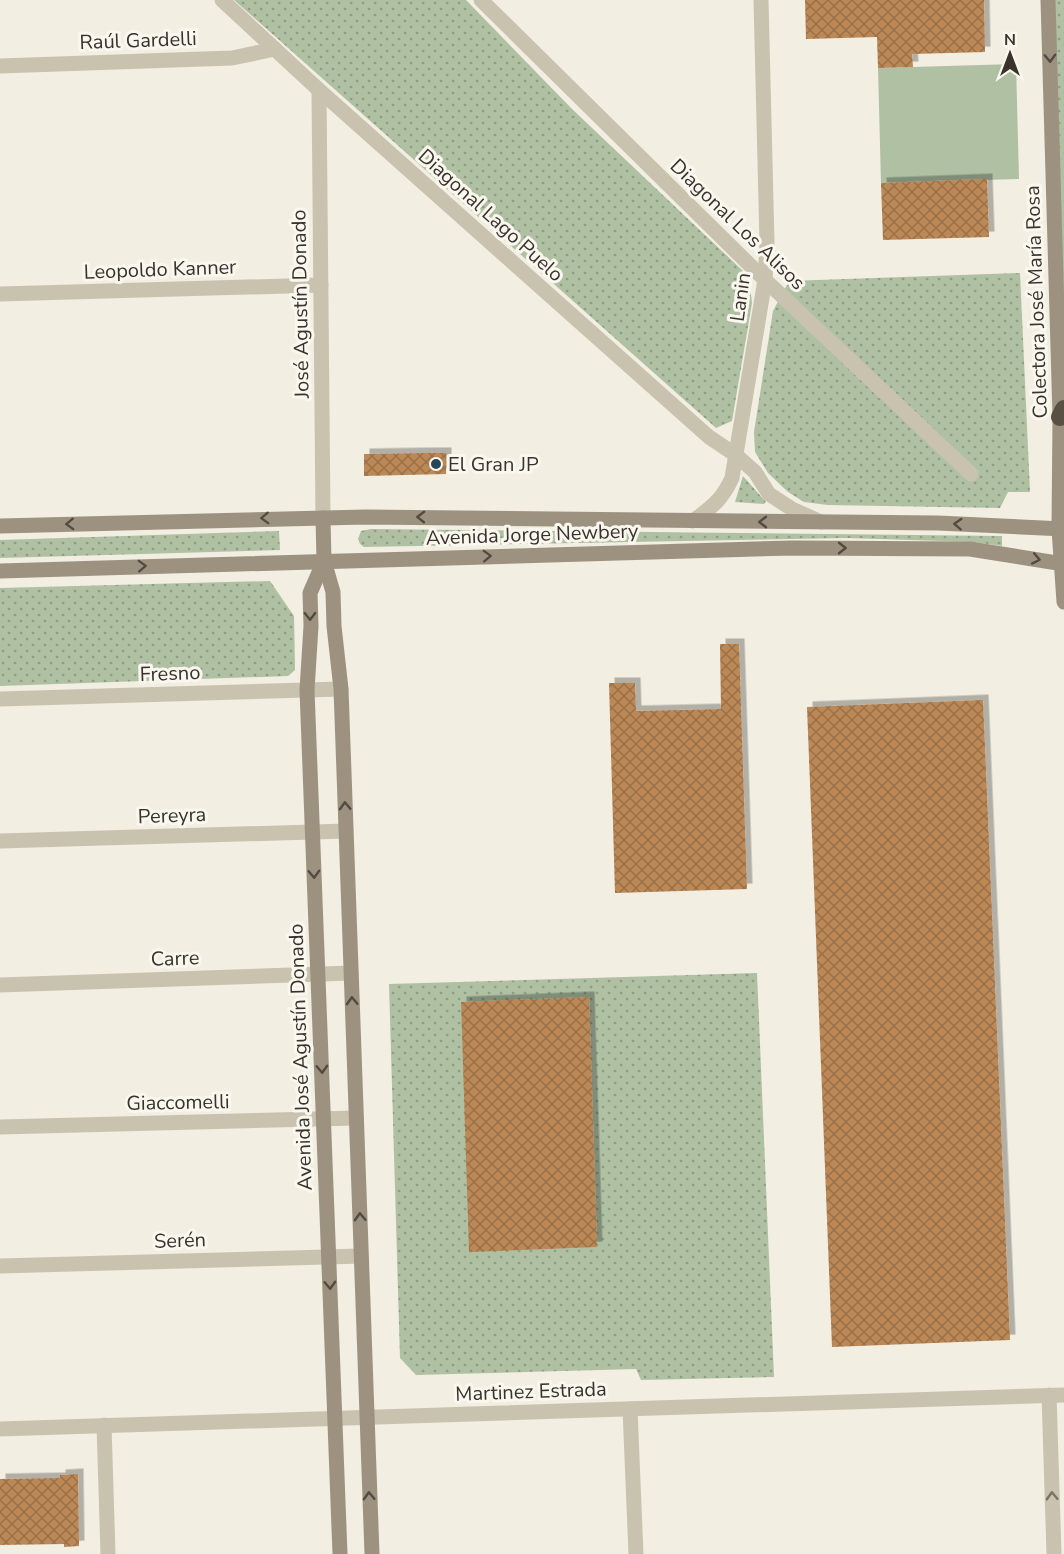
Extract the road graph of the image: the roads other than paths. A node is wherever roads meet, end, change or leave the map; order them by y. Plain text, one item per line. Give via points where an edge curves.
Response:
1 (222, 0) edge
2 (481, 0) edge
3 (761, 0) edge
4 (1048, 0) edge
5 (275, 48) junction
6 (0, 66) edge
7 (319, 90) junction
8 (765, 280) junction
9 (321, 285) junction
10 (0, 294) edge
11 (1062, 413) edge
12 (736, 455) junction
13 (971, 474) dead end
14 (323, 518) junction
15 (693, 521) junction
16 (821, 522) junction
17 (0, 526) edge
18 (1061, 529) edge
19 (324, 561) junction
20 (1062, 564) edge
21 (0, 571) edge
22 (1064, 602) edge
23 (341, 689) junction
24 (307, 690) junction
25 (0, 699) edge
26 (312, 831) junction
27 (346, 831) junction
28 (0, 841) edge
29 (351, 973) junction
30 (318, 974) junction
31 (0, 985) edge
32 (356, 1118) junction
33 (324, 1119) junction
34 (0, 1127) edge
35 (361, 1256) junction
36 (329, 1257) junction
37 (0, 1266) edge
38 (1056, 1395) edge
39 (630, 1409) junction
40 (367, 1417) junction
41 (335, 1418) junction
42 (104, 1425) junction
43 (0, 1429) edge
44 (108, 1554) edge
45 (340, 1554) edge
46 (372, 1554) edge
47 (636, 1554) edge
48 (1054, 1554) edge

1 - 5 street, Diagonal Lago Puelo
2 - 8 street, Diagonal Los Alisos
3 - 8 street, Lanin
4 -> 11 main road, Colectora José María Rosa
5 - 6 street, Raúl Gardelli via 232,58
5 - 7 street, Diagonal Lago Puelo
7 - 9 street, José Agustín Donado
7 - 12 street, Diagonal Lago Puelo via 709,437
8 - 12 street, Lanin
8 - 13 street, Diagonal Los Alisos
9 - 10 street, Leopoldo Kanner
9 - 14 street, José Agustín Donado
11 - 18 main road, Colectora José María Rosa
12 - 15 street via 725,493
12 - 16 street, Diagonal Lago Puelo via 755,472 770,494
15 -> 14 main road, Avenida Jorge Newbery
14 -> 17 main road, Avenida Jorge Newbery
14 - 19 main road, Avenida José Agustín Donado
16 -> 15 main road, Avenida Jorge Newbery
18 -> 16 main road, Avenida Jorge Newbery
18 - 20 main road, Colectora José María Rosa
19 -> 20 main road, Avenida Jorge Newbery via 867,548 970,549
21 -> 19 main road, Avenida Jorge Newbery
19 - 23 main road, Avenida José Agustín Donado via 333,592
19 -> 24 main road, Avenida José Agustín Donado via 310,593
20 - 22 main road, Colectora José María Rosa
23 - 24 street, Fresno
27 -> 23 main road, Avenida José Agustín Donado
24 - 25 street, Fresno
24 - 26 main road, Avenida José Agustín Donado
26 - 27 street, Pereyra
26 - 28 street, Pereyra
26 -> 30 main road, Avenida José Agustín Donado
27 - 29 main road, Avenida José Agustín Donado
29 - 30 street, Carre
32 -> 29 main road, Avenida José Agustín Donado
30 - 31 street, Carre
30 -> 33 main road, Avenida José Agustín Donado
32 - 33 street, Giaccomelli
35 -> 32 main road, Avenida José Agustín Donado
33 - 34 street, Giaccomelli
33 - 36 main road, Avenida José Agustín Donado
35 - 36 street, Serén
35 - 40 main road, Avenida José Agustín Donado
36 - 37 street, Serén
36 -> 41 main road, Avenida José Agustín Donado
38 - 39 street, Martinez Estrada
48 -> 38 street
39 - 40 street, Martinez Estrada
39 - 47 street
40 - 41 street, Martinez Estrada
46 -> 40 main road, Avenida José Agustín Donado
41 - 42 street, Martinez Estrada
41 - 45 main road, Avenida José Agustín Donado
42 - 43 street, Martinez Estrada
42 - 44 street

